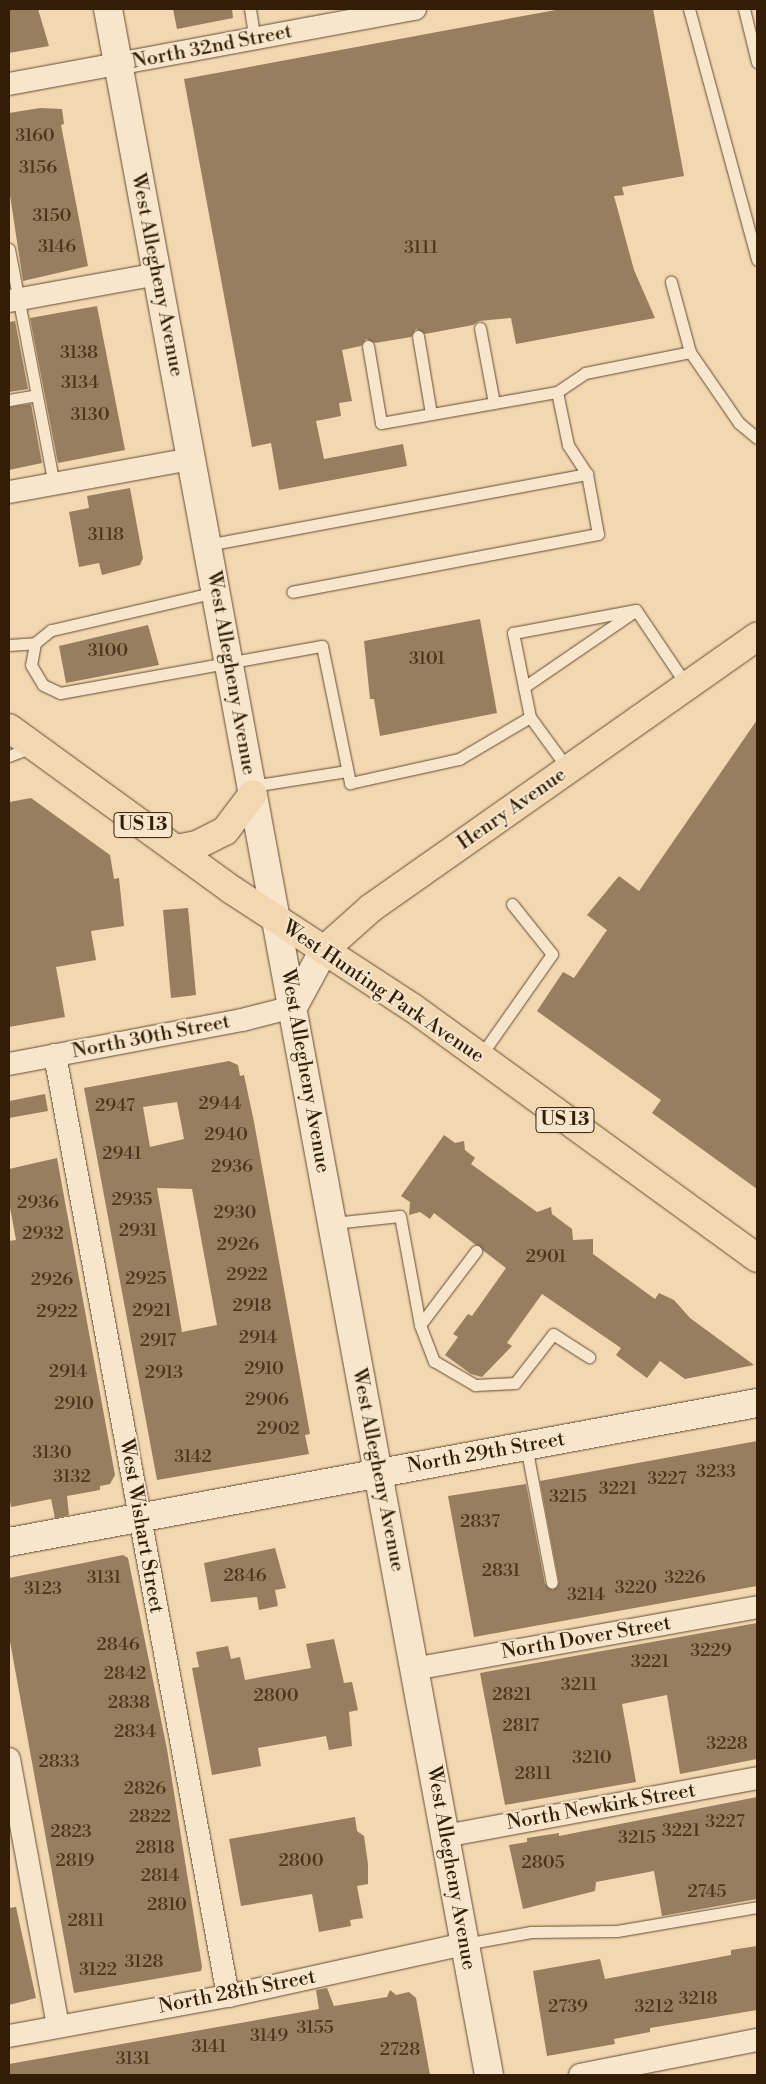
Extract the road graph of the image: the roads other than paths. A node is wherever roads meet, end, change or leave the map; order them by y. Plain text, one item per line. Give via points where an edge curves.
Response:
1 (108, 9) edge
2 (250, 9) edge
3 (415, 9) edge
4 (689, 9) edge
5 (744, 9) edge
6 (348, 15) edge
7 (255, 39) junction
8 (757, 62) edge
9 (118, 65) junction
10 (9, 84) edge
11 (9, 249) edge
12 (757, 260) edge
13 (157, 274) junction
14 (671, 282) dead end
15 (14, 300) edge
16 (480, 328) dead end
17 (418, 336) dead end
18 (368, 346) dead end
19 (690, 352) junction
20 (557, 392) junction
21 (36, 395) junction
22 (9, 400) edge
23 (494, 403) junction
24 (431, 414) junction
25 (757, 438) edge
26 (191, 459) junction
27 (587, 474) junction
28 (54, 484) junction
29 (9, 492) edge
30 (207, 545) junction
31 (216, 592) junction
32 (292, 592) dead end
33 (636, 610) junction
34 (757, 636) edge
35 (35, 643) junction
36 (9, 645) edge
37 (229, 663) junction
38 (687, 686) junction
39 (524, 687) junction
40 (530, 717) junction
41 (9, 728) edge
42 (34, 746) junction
43 (9, 756) edge
44 (568, 770) junction
45 (347, 771) junction
46 (252, 790) junction
47 (176, 849) junction
48 (512, 904) dead end
49 (278, 920) junction
50 (324, 950) junction
51 (292, 1007) junction
52 (55, 1055) junction
53 (480, 1058) junction
54 (9, 1064) edge
55 (333, 1223) junction
56 (476, 1250) dead end
57 (757, 1258) edge
58 (420, 1325) junction
59 (589, 1357) dead end
60 (757, 1403) edge
61 (526, 1446) junction
62 (379, 1473) junction
63 (140, 1518) junction
64 (9, 1542) edge
65 (552, 1583) dead end
66 (757, 1607) edge
67 (414, 1669) junction
68 (9, 1759) edge
69 (757, 1778) edge
70 (445, 1836) junction
71 (757, 1906) edge
72 (465, 1944) junction
73 (228, 1996) junction
74 (58, 2026) junction
75 (9, 2036) edge
76 (757, 2040) edge
77 (634, 2070) edge
78 (489, 2075) edge
79 (580, 2075) edge

1 - 9 main road, West Allegheny Avenue
2 - 7 lane
3 - 6 street, North 32nd Street
4 - 12 lane
5 - 8 lane
6 - 7 street, North 32nd Street
7 - 9 street, North 32nd Street
9 - 10 street, North 32nd Street
9 - 13 main road, West Allegheny Avenue
11 - 15 lane
13 - 15 street
13 - 26 main road, West Allegheny Avenue
14 - 19 lane
15 - 21 lane
16 - 23 lane
17 - 24 lane
18 - 24 lane via 381,423
19 - 20 lane via 585,373
19 - 25 lane via 739,424
20 - 23 lane
20 - 27 lane via 568,445
21 - 22 lane
21 - 28 lane
23 - 24 lane
26 - 28 street
26 - 30 main road, West Allegheny Avenue
27 - 30 lane
27 - 32 lane via 598,534
28 - 29 street
30 - 31 main road, West Allegheny Avenue
31 - 35 lane via 51,630
31 - 37 main road, West Allegheny Avenue
33 - 38 lane
33 - 39 lane
33 - 39 lane via 513,633
34 - 38 main road, Henry Avenue
35 - 36 lane
35 - 37 lane via 31,665 44,685 60,693
37 - 45 lane via 322,646
37 - 46 main road, West Allegheny Avenue
38 - 44 main road, Henry Avenue
39 - 40 lane
40 - 44 lane
40 - 45 lane via 459,759 350,783
41 - 42 main road, West Hunting Park Avenue / US 13
42 - 43 lane
42 - 47 main road, West Hunting Park Avenue / US 13
44 - 50 main road, Henry Avenue via 371,908
45 - 46 lane
46 - 47 main road via 225,832 197,845
46 - 49 main road, West Allegheny Avenue
47 - 49 main road, West Hunting Park Avenue / US 13
48 - 53 lane via 552,954
49 - 50 main road, West Hunting Park Avenue / US 13
49 - 51 main road, West Allegheny Avenue
50 - 51 main road, Henry Avenue
50 - 53 main road, West Hunting Park Avenue / US 13
51 - 52 street, North 30th Street via 250,1019
51 - 55 main road, West Allegheny Avenue
52 - 54 street, North 30th Street
52 - 63 street, West Wishart Street
53 - 57 main road, West Hunting Park Avenue / US 13
55 - 58 lane via 400,1216
55 - 62 main road, West Allegheny Avenue
56 - 58 lane
58 - 59 lane via 434,1361 475,1385 515,1383 553,1334
60 - 61 main road, North 29th Street
61 - 62 main road, North 29th Street
61 - 65 lane
62 - 63 main road, North 29th Street
62 - 67 main road, West Allegheny Avenue
63 - 64 main road, North 29th Street
63 - 73 street, West Wishart Street
66 - 67 street, North Dover Street
67 - 70 main road, West Allegheny Avenue
68 - 74 street
69 - 70 street, North Newkirk Street
70 - 72 main road, West Allegheny Avenue
71 - 72 lane via 617,1931 531,1932
72 - 73 street, North 28th Street
72 - 78 main road, West Allegheny Avenue
73 - 74 street, North 28th Street
74 - 75 street, North 28th Street
76 - 77 street
77 - 79 street

